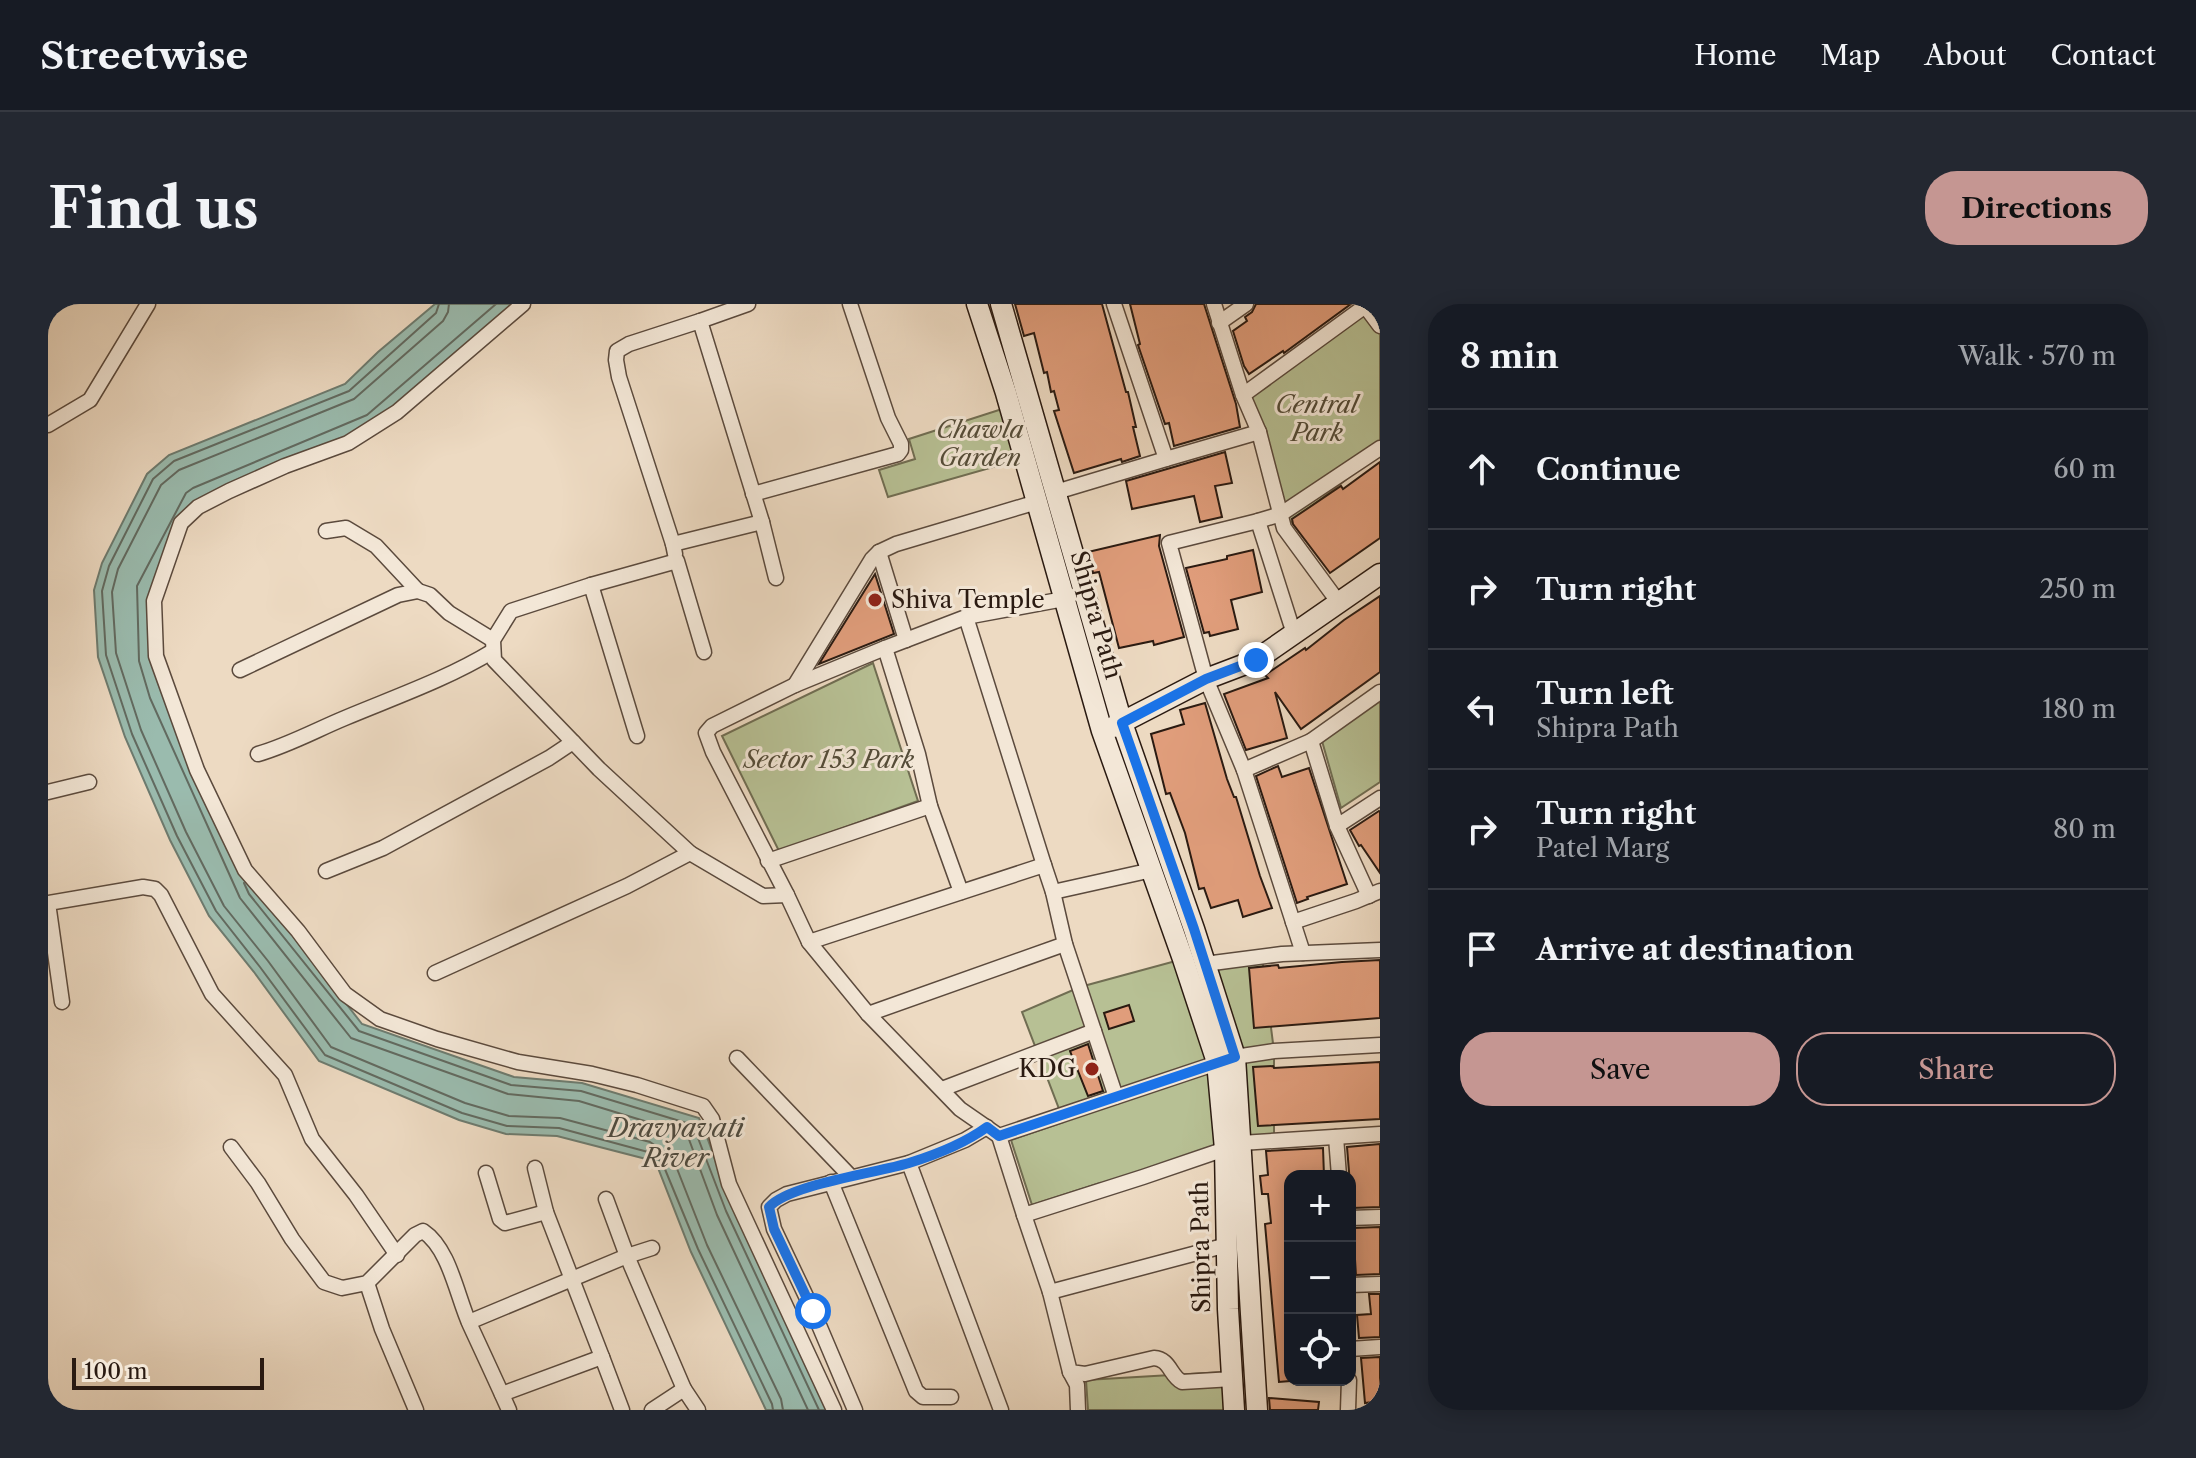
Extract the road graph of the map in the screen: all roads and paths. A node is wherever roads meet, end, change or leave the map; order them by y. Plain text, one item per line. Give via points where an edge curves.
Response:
1 (148, 304) edge
2 (523, 304) edge
3 (850, 304) edge
4 (977, 304) edge
5 (1001, 304) edge
6 (1114, 304) edge
7 (1214, 304) edge
8 (1246, 304) edge
9 (744, 305) edge
10 (1366, 305) edge
11 (700, 321) junction
12 (1219, 323) junction
13 (1380, 326) edge
14 (1243, 395) junction
15 (48, 425) edge
16 (1259, 432) junction
17 (1380, 448) edge
18 (1166, 459) junction
19 (1056, 492) junction
20 (753, 494) junction
21 (1037, 502) junction
22 (1281, 514) junction
23 (1258, 521) junction
24 (762, 522) junction
25 (326, 531) dead end
26 (673, 544) junction
27 (879, 552) junction
28 (677, 561) junction
29 (1380, 574) edge
30 (776, 578) dead end
31 (591, 585) junction
32 (418, 591) junction
33 (1064, 599) junction
34 (1339, 603) junction
35 (966, 617) junction
36 (1294, 634) junction
37 (906, 640) junction
38 (493, 646) junction
39 (885, 648) junction
40 (704, 652) dead end
41 (240, 670) dead end
42 (1206, 679) junction
43 (795, 685) junction
44 (1380, 692) edge
45 (1122, 723) junction
46 (1102, 731) junction
47 (637, 736) dead end
48 (1311, 741) junction
49 (573, 742) junction
50 (258, 754) dead end
51 (1244, 770) junction
52 (89, 782) dead end
53 (48, 792) edge
54 (1380, 798) edge
55 (930, 806) junction
56 (1337, 826) junction
57 (690, 853) junction
58 (768, 861) junction
59 (1044, 865) junction
60 (1152, 870) junction
61 (326, 871) dead end
62 (961, 892) junction
63 (1053, 892) junction
64 (1374, 893) edge
65 (787, 895) junction
66 (1293, 922) junction
67 (809, 942) junction
68 (1065, 944) junction
69 (1380, 950) edge
70 (1303, 953) junction
71 (1205, 964) junction
72 (435, 973) dead end
73 (62, 1002) dead end
74 (868, 1014) junction
75 (1094, 1031) junction
76 (1380, 1045) edge
77 (737, 1058) dead end
78 (1226, 1060) junction
79 (942, 1089) junction
80 (1116, 1097) junction
81 (993, 1132) junction
82 (1380, 1134) edge
83 (1336, 1137) junction
84 (1233, 1146) junction
85 (231, 1147) dead end
86 (909, 1163) junction
87 (535, 1168) dead end
88 (1339, 1170) edge
89 (486, 1173) dead end
90 (850, 1176) junction
91 (831, 1182) junction
92 (606, 1199) dead end
93 (546, 1212) junction
94 (1024, 1215) junction
95 (1380, 1217) edge
96 (1356, 1218) edge
97 (1227, 1245) junction
98 (652, 1248) dead end
99 (397, 1255) junction
100 (627, 1256) junction
101 (572, 1279) junction
102 (367, 1283) junction
103 (1380, 1284) edge
104 (1356, 1285) edge
105 (1050, 1292) junction
106 (469, 1322) junction
107 (1380, 1347) edge
108 (1356, 1349) edge
109 (602, 1357) junction
110 (1070, 1372) junction
111 (1233, 1379) junction
112 (1349, 1386) edge
113 (684, 1389) junction
114 (502, 1394) junction
115 (951, 1397) dead end
116 (416, 1410) edge
117 (509, 1410) edge
118 (622, 1410) edge
119 (652, 1410) edge
120 (698, 1410) edge
121 (834, 1410) edge
122 (855, 1410) edge
123 (1001, 1410) edge
124 (1078, 1410) edge
125 (1234, 1410) edge
126 (1257, 1410) edge
127 (1338, 1410) edge
128 (1348, 1410) edge

1 - 15 street via 90,400
2 - 121 street via 397,412 361,436 229,491 181,523 154,601 156,656 197,770 245,870 345,994 380,1019 437,1039 518,1062 637,1085 703,1106 712,1119 729,1184
3 - 20 street via 901,450
4 - 21 street, Shipra Path
5 - 19 street, Shipra Path
6 - 18 street
7 - 12 street
8 - 12 street
9 - 11 street
10 - 13 street
10 - 14 street
11 - 20 street
11 - 26 street via 617,351 619,377
12 - 14 street
14 - 16 street
16 - 18 street
16 - 22 street
17 - 22 street
18 - 19 street
19 - 45 street, Shipra Path
20 - 24 street
21 - 27 street
21 - 33 street, Shipra Path
22 - 23 street
22 - 34 street via 1284,528
23 - 36 street
23 - 42 street via 1169,543
24 - 26 street
24 - 30 street
25 - 32 street via 346,528 376,546
26 - 28 street
27 - 37 street
27 - 43 street
28 - 31 street
28 - 40 street
29 - 34 street
31 - 38 street via 511,611
31 - 47 street
32 - 38 street
32 - 41 street via 398,595
33 - 35 street
33 - 46 street, Shipra Path
34 - 36 street
35 - 37 street
35 - 59 street
36 - 42 street via 1256,660
37 - 39 street
38 - 49 street via 494,660
38 - 50 street via 455,673
39 - 43 street
39 - 55 street
42 - 45 street
42 - 51 street
43 - 58 street via 706,733
44 - 48 street
45 - 46 street
45 - 71 street, Shipra Path
46 - 60 street, Shipra Path
48 - 51 street
48 - 56 street
49 - 57 street
49 - 61 street via 383,848
51 - 66 street
52 - 53 street
54 - 56 street
55 - 58 street
55 - 62 street
56 - 64 street
57 - 65 street via 763,896
57 - 72 street
58 - 65 street
59 - 62 street
59 - 63 street
60 - 63 street
60 - 78 street, Shipra Path
62 - 67 street
63 - 68 street
64 - 66 street
65 - 67 street
66 - 70 street
67 - 74 street
68 - 74 street
68 - 75 street
69 - 70 street
70 - 71 street
71 - 78 street, Shipra Path
73 - 99 street via 48,903 155,889 212,994 285,1075 312,1139
74 - 79 street
75 - 79 street
75 - 80 street
76 - 78 street via 1274,1051
77 - 90 street
78 - 80 street
78 - 84 street, Shipra Path
79 - 81 street
80 - 81 street
81 - 86 street
81 - 94 street
82 - 83 street
83 - 84 street
83 - 88 street
84 - 94 street
84 - 97 street, Shipra Path
84 - 126 street, Shipra Path
85 - 102 street via 324,1282 342,1288
86 - 90 street
86 - 123 street
87 - 93 street
89 - 93 street via 505,1223
90 - 91 street
91 - 115 street via 912,1385 923,1397
91 - 122 street via 787,1194 769,1207
92 - 100 street
93 - 101 street
94 - 105 street
95 - 96 street
97 - 105 street
97 - 111 street, Shipra Path
98 - 100 street
99 - 102 street
99 - 106 street via 415,1235 423,1231 431,1236
100 - 101 street
100 - 113 street
101 - 106 street
101 - 109 street
102 - 116 street
103 - 104 street
105 - 110 street
106 - 114 street
107 - 108 street
109 - 114 street
109 - 118 street
110 - 111 street via 1085,1374 1161,1358 1182,1382
110 - 124 street via 1077,1385
111 - 125 street, Shipra Path
112 - 128 street
113 - 119 street
113 - 120 street
114 - 117 street
127 - 128 street

